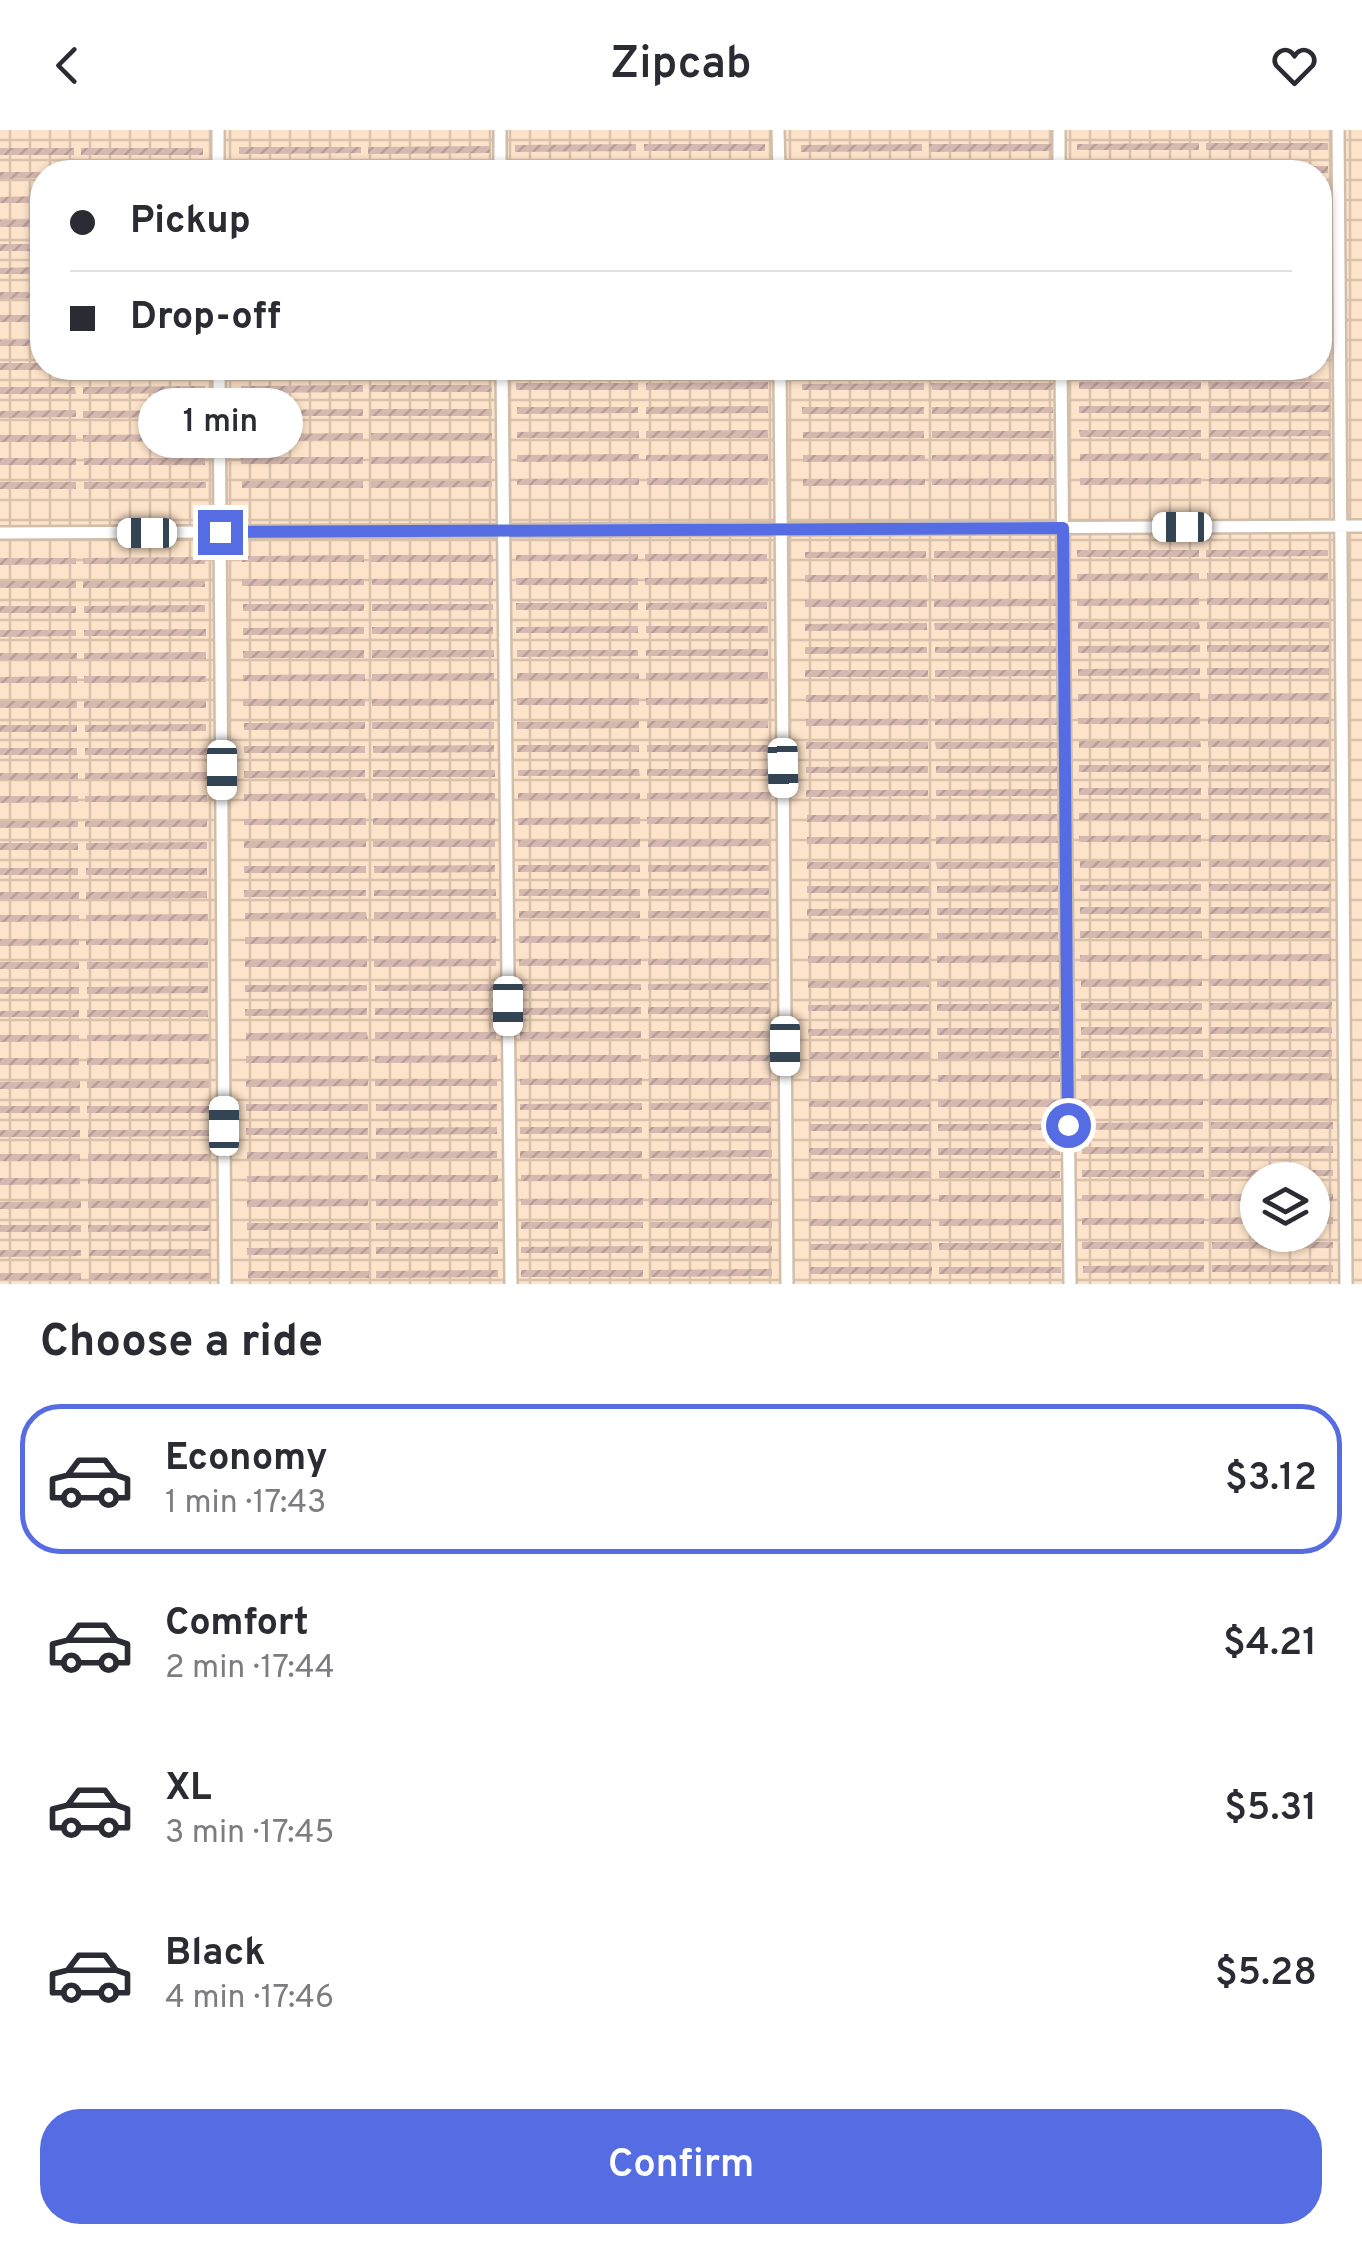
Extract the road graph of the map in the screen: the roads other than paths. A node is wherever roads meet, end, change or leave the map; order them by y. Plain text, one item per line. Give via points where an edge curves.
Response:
1 (218, 130) edge
2 (500, 130) edge
3 (778, 130) edge
4 (1059, 130) edge
5 (1338, 130) edge
6 (218, 160) edge
7 (500, 160) edge
8 (779, 160) edge
9 (1059, 160) edge
10 (219, 380) edge
11 (502, 380) edge
12 (780, 380) edge
13 (1061, 380) edge
14 (1340, 526) junction
15 (1362, 526) edge
16 (1063, 528) junction
17 (781, 529) junction
18 (504, 531) junction
19 (220, 532) junction
20 (0, 534) edge
21 (225, 1284) edge
22 (511, 1284) edge
23 (787, 1284) edge
24 (1070, 1284) edge
25 (1346, 1284) edge

1 - 6 lane
2 - 7 lane
3 - 8 lane
4 - 9 lane
5 - 14 lane
10 - 19 lane
11 - 18 lane
12 - 17 lane
13 - 16 lane
14 - 15 lane
14 - 16 lane
14 - 25 lane
16 - 17 lane
16 - 24 lane
17 - 18 lane
17 - 23 lane
18 - 19 lane
18 - 22 lane
19 - 20 lane
19 - 21 lane

